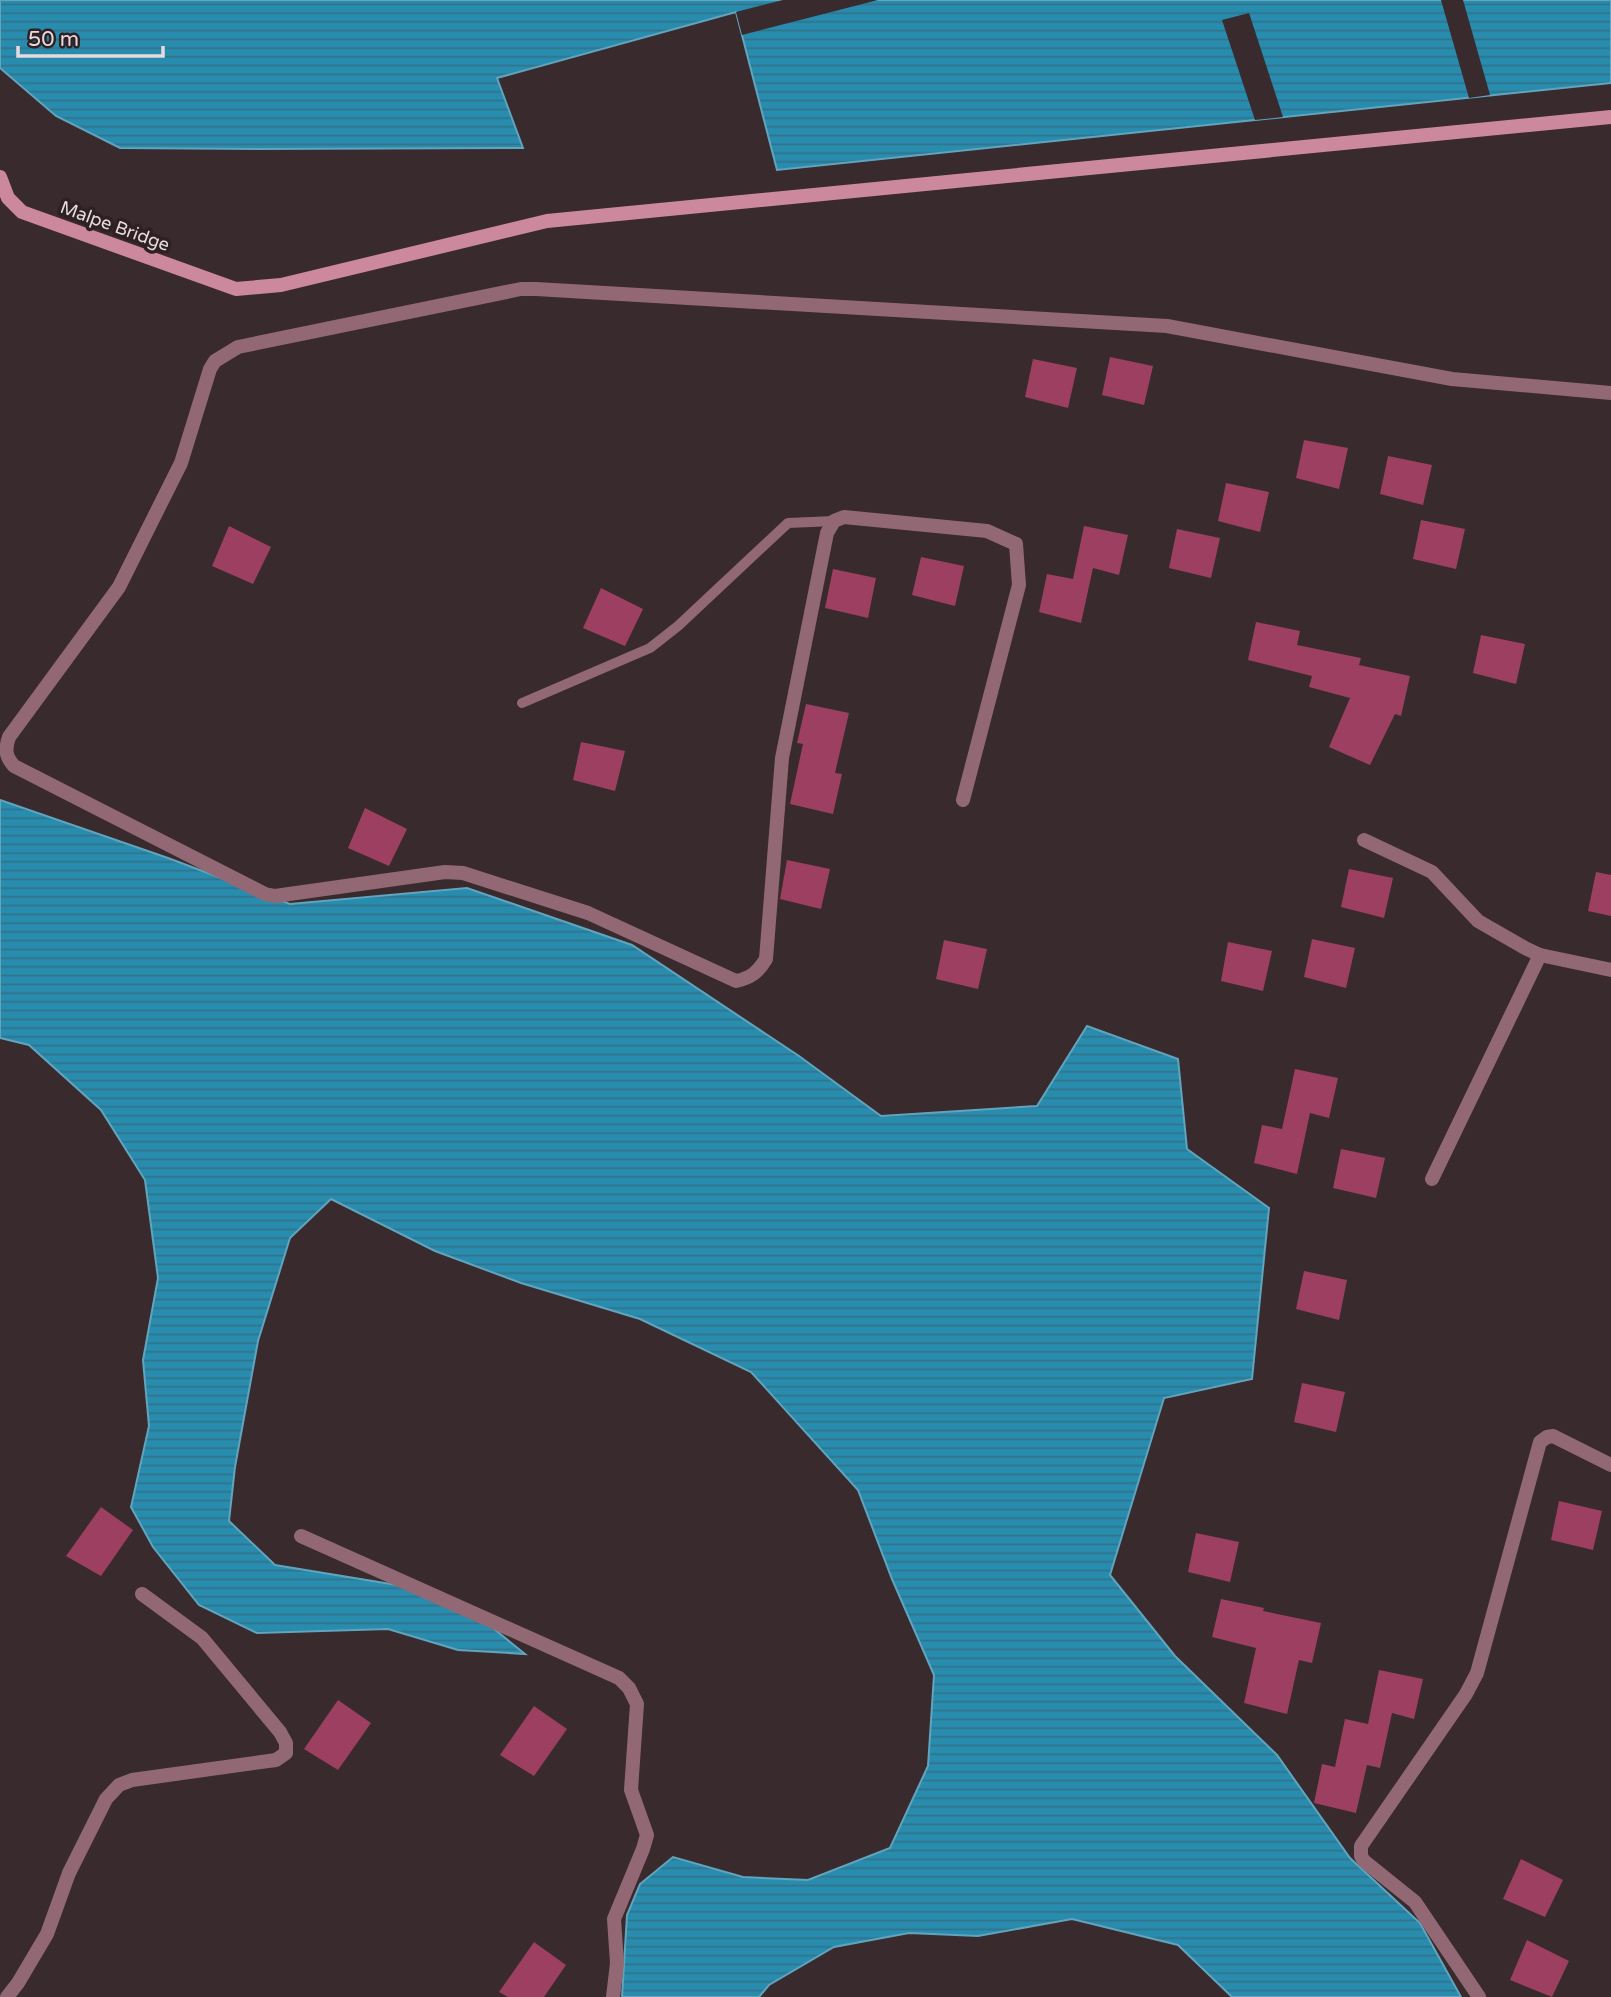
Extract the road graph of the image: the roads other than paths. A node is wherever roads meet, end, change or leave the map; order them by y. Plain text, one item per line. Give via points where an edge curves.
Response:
1 (1611, 117) edge
2 (0, 177) edge
3 (1611, 393) edge
4 (834, 521) junction
5 (522, 704) dead end
6 (4, 758) edge
7 (963, 800) dead end
8 (1364, 841) dead end
9 (1540, 955) junction
10 (1611, 970) edge
11 (1432, 1179) dead end
12 (1611, 1465) edge
13 (301, 1536) dead end
14 (142, 1594) dead end
15 (7, 1997) edge
16 (613, 1997) edge
17 (1479, 1997) edge

1 - 2 street, Malpe Bridge via 547,221 281,285 236,289 22,212 8,198
3 - 6 street via 1452,379 1167,326 536,289 238,347 210,369 181,463 119,587 9,737
4 - 5 lane via 788,523 650,648
4 - 6 street via 827,533 782,758 766,959 747,979 736,981 588,913 455,872 265,894
4 - 7 street via 844,517 987,531 1016,544 1019,585
8 - 9 street via 1432,872 1478,921
9 - 10 street
9 - 11 street
12 - 17 street via 1553,1436 1540,1442 1477,1673 1362,1846 1364,1861 1415,1902
13 - 16 street via 619,1678 629,1688 637,1704 631,1790 647,1835 614,1919 617,1964
14 - 15 street via 202,1638 280,1732 286,1753 276,1760 119,1785 106,1799 69,1873 47,1934

